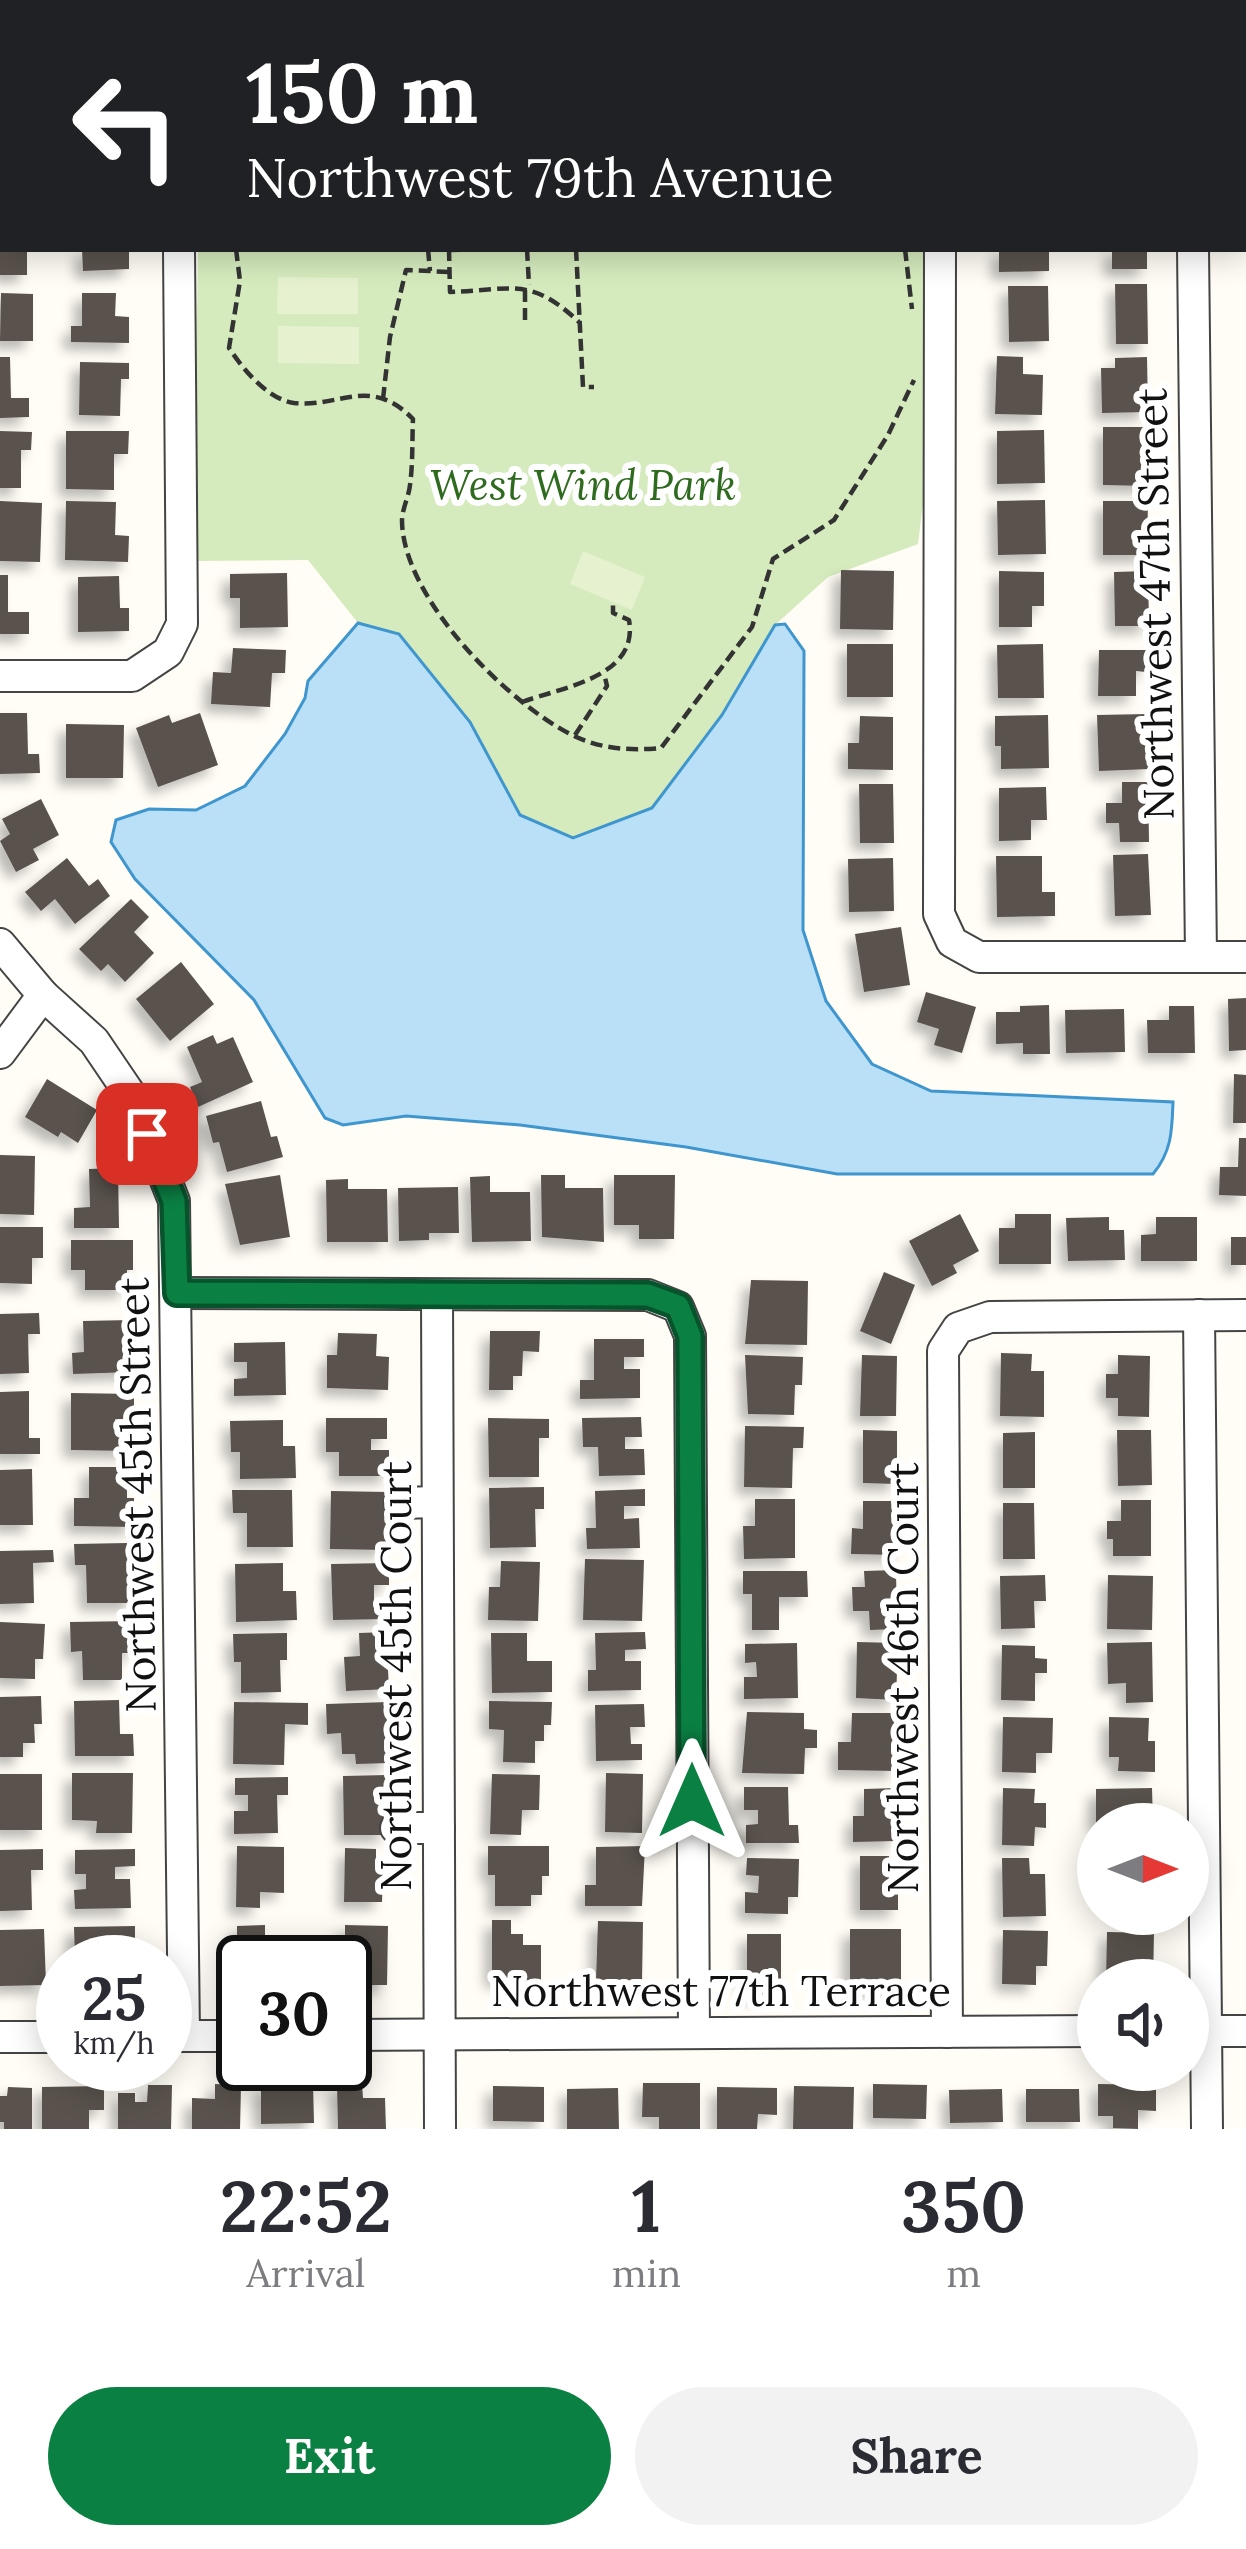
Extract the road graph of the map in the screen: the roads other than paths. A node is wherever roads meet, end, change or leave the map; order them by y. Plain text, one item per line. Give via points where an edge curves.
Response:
1 (179, 252) edge
2 (940, 252) edge
3 (1193, 252) edge
4 (0, 676) edge
5 (0, 944) edge
6 (1201, 957) junction
7 (1246, 957) edge
8 (44, 995) junction
9 (0, 1053) edge
10 (177, 1293) junction
11 (437, 1295) junction
12 (1199, 1315) junction
13 (1246, 1315) edge
14 (437, 1502) junction
15 (400, 1503) dead end
16 (396, 1828) dead end
17 (439, 1828) junction
18 (175, 1935) edge
19 (1198, 1959) edge
20 (1077, 2031) edge
21 (1209, 2031) edge
22 (1246, 2031) edge
23 (947, 2032) junction
24 (694, 2033) junction
25 (372, 2035) edge
26 (439, 2035) junction
27 (0, 2037) edge
28 (36, 2037) edge
29 (1204, 2091) edge
30 (440, 2129) edge
31 (1207, 2129) edge

1 - 4 street via 182,624 168,652 132,676
2 - 6 street via 939,914 952,942 979,957
3 - 6 street, Northwest 47th Street
5 - 8 street, Northwest 45th Street
6 - 7 street
8 - 9 street
8 - 10 street, Northwest 45th Street via 94,1041 134,1100 174,1201
10 - 11 street
10 - 18 street, Northwest 45th Street
11 - 14 street, Northwest 45th Court
11 - 24 street via 648,1295 678,1306 690,1336
12 - 13 street
12 - 19 street
12 - 23 street, Northwest 46th Court via 990,1317 958,1328 944,1351
14 - 15 street
14 - 17 street, Northwest 45th Court
16 - 17 street
17 - 26 street, Northwest 45th Court
20 - 23 street, Northwest 77th Terrace
21 - 22 street
23 - 24 street, Northwest 77th Terrace
24 - 26 street, Northwest 77th Terrace
25 - 26 street, Northwest 77th Terrace
26 - 30 street, Northwest 45th Court
27 - 28 street
29 - 31 street

